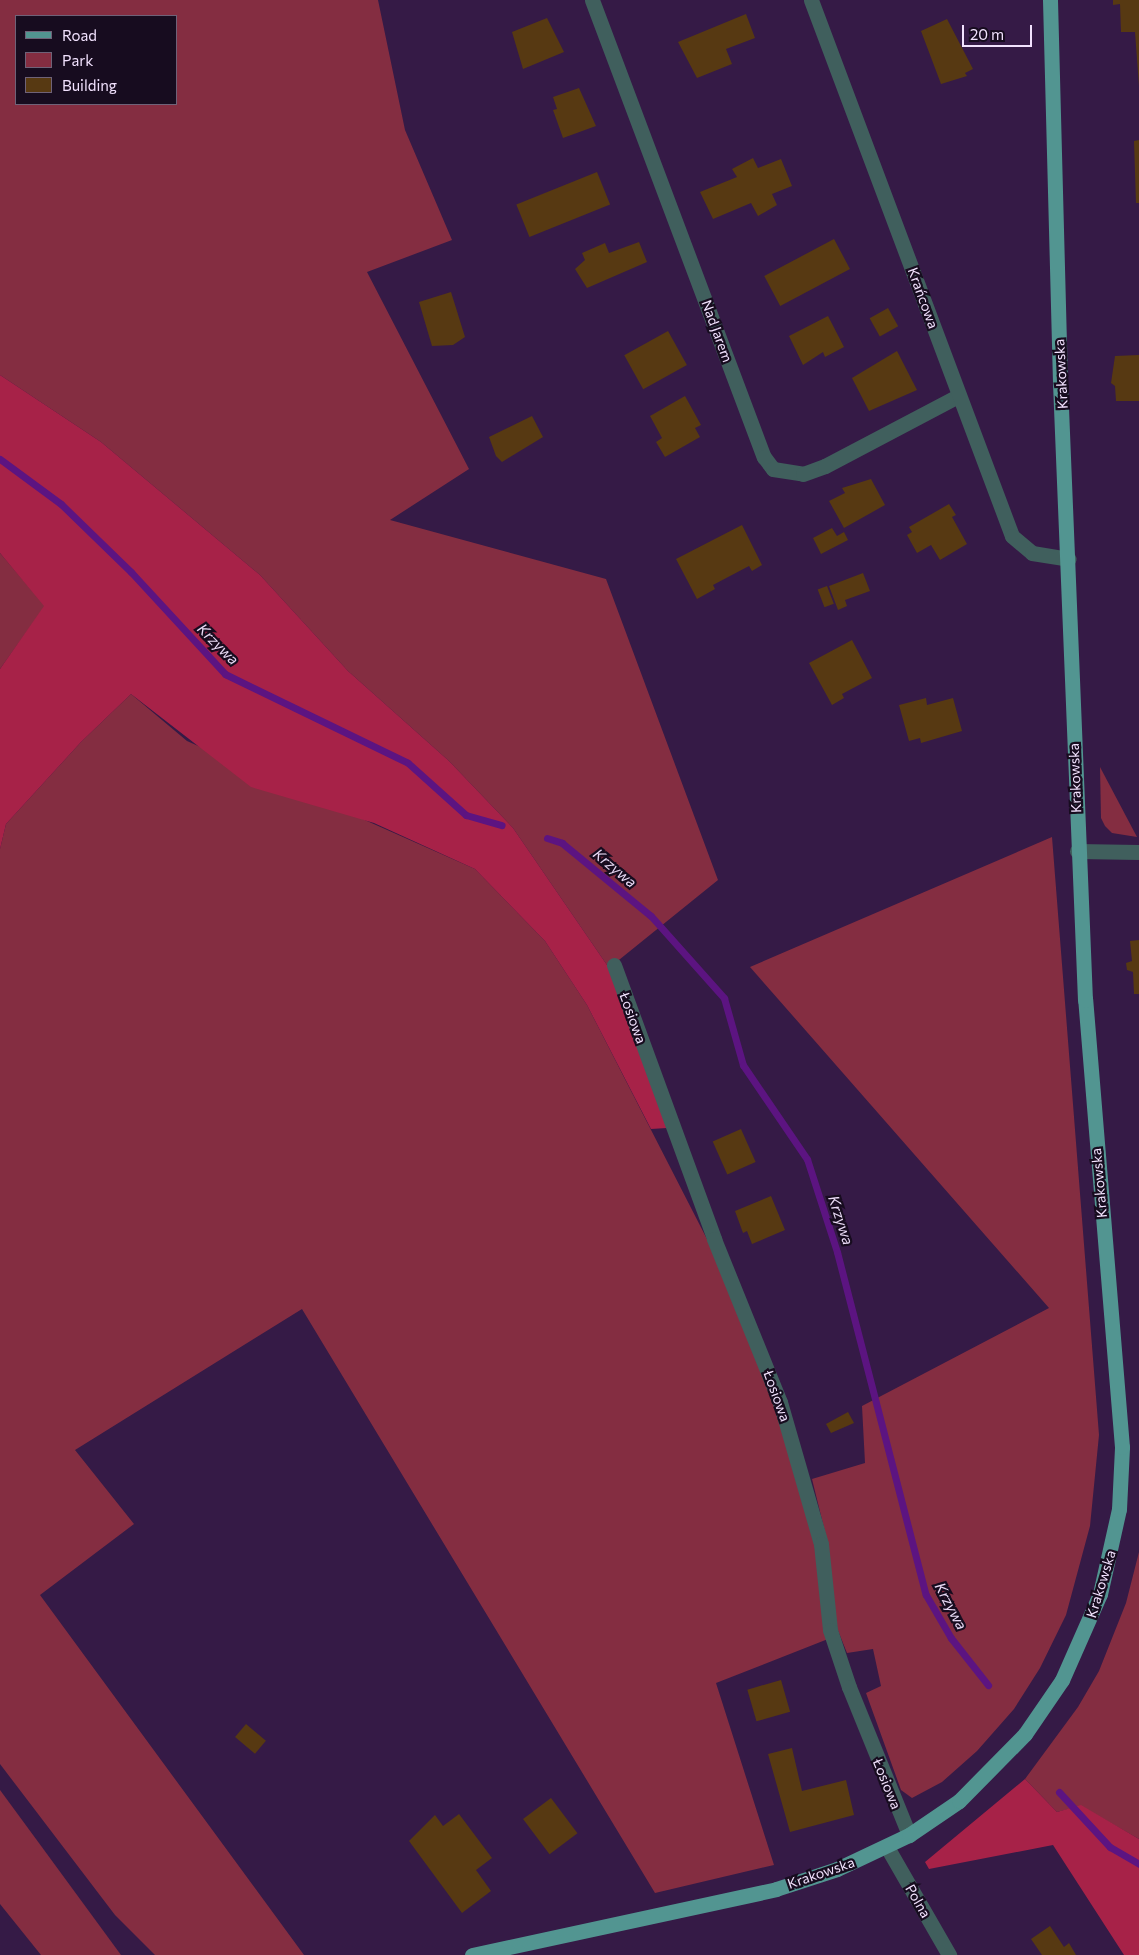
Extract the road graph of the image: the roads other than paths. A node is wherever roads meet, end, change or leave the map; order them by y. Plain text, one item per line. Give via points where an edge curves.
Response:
1 (592, 0) edge
2 (811, 0) edge
3 (1050, 0) edge
4 (958, 396) junction
5 (1069, 560) junction
6 (1078, 851) junction
7 (1139, 852) edge
8 (614, 965) dead end
9 (909, 1835) junction
10 (887, 1847) junction
11 (472, 1955) edge
12 (949, 1955) edge

1 - 4 street, Nad Jarem via 764,457 773,469 803,474 825,466
2 - 4 street, Krańcowa
3 - 5 main road, Krakowska via 1060,382
4 - 5 street, Krańcowa via 1012,536 1032,553
5 - 6 main road, Krakowska
6 - 7 street
6 - 9 main road, Krakowska via 1086,1019 1122,1447 1113,1543 1100,1594 1082,1641 1043,1711 993,1770 959,1801
8 - 9 street, Łosiowa via 714,1239 780,1402 821,1544 830,1630 848,1687
9 - 10 main road, Krakowska
10 - 11 main road, Krakowska via 837,1869 776,1889
10 - 12 street, Polna

